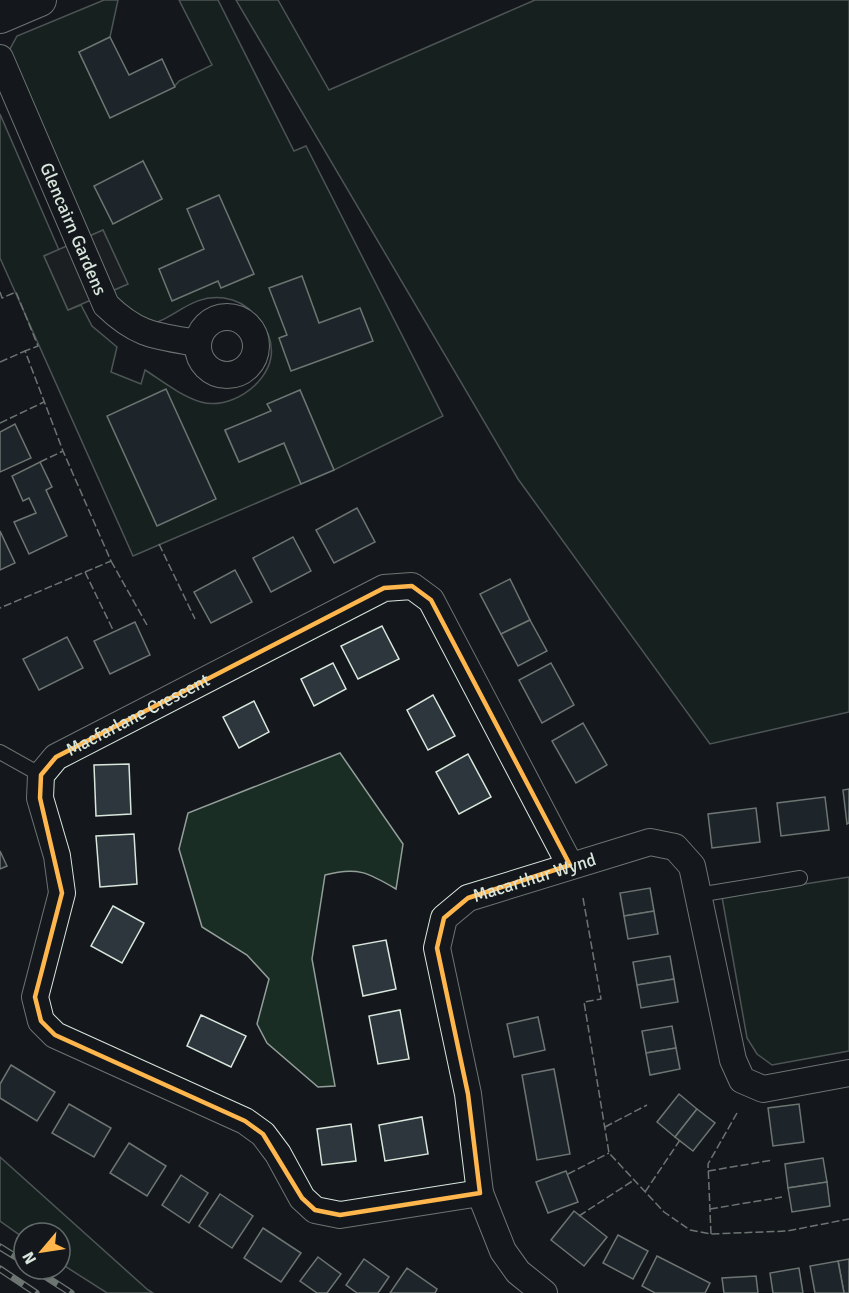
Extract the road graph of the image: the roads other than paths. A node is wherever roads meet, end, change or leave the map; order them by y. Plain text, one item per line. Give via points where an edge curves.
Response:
1 (40, 0) edge
2 (0, 17) edge
3 (0, 58) edge
4 (198, 343) dead end
5 (0, 752) edge
6 (41, 775) junction
7 (570, 866) junction
8 (800, 878) dead end
9 (698, 895) junction
10 (848, 1081) edge
11 (480, 1193) junction
12 (544, 1293) edge

1 - 2 street
3 - 4 street, Glencairn Gardens via 106,305 125,324 147,334
5 - 6 lane
6 - 7 street, Macfarlane Crescent via 56,757 384,588 412,586 431,600
6 - 11 street via 40,798 57,856 62,893 35,997 41,1021 55,1035 245,1121 263,1134 303,1198 315,1210 340,1215
7 - 9 street, Macarthur Wynd via 650,842 675,847 692,866
7 - 11 street, Macarthur Wynd via 468,898 444,918 437,948 468,1094
8 - 9 lane
9 - 10 street, Macarthur Wynd via 734,1060 742,1080 764,1089
11 - 12 street, Macarthur Wynd via 503,1251 518,1272

